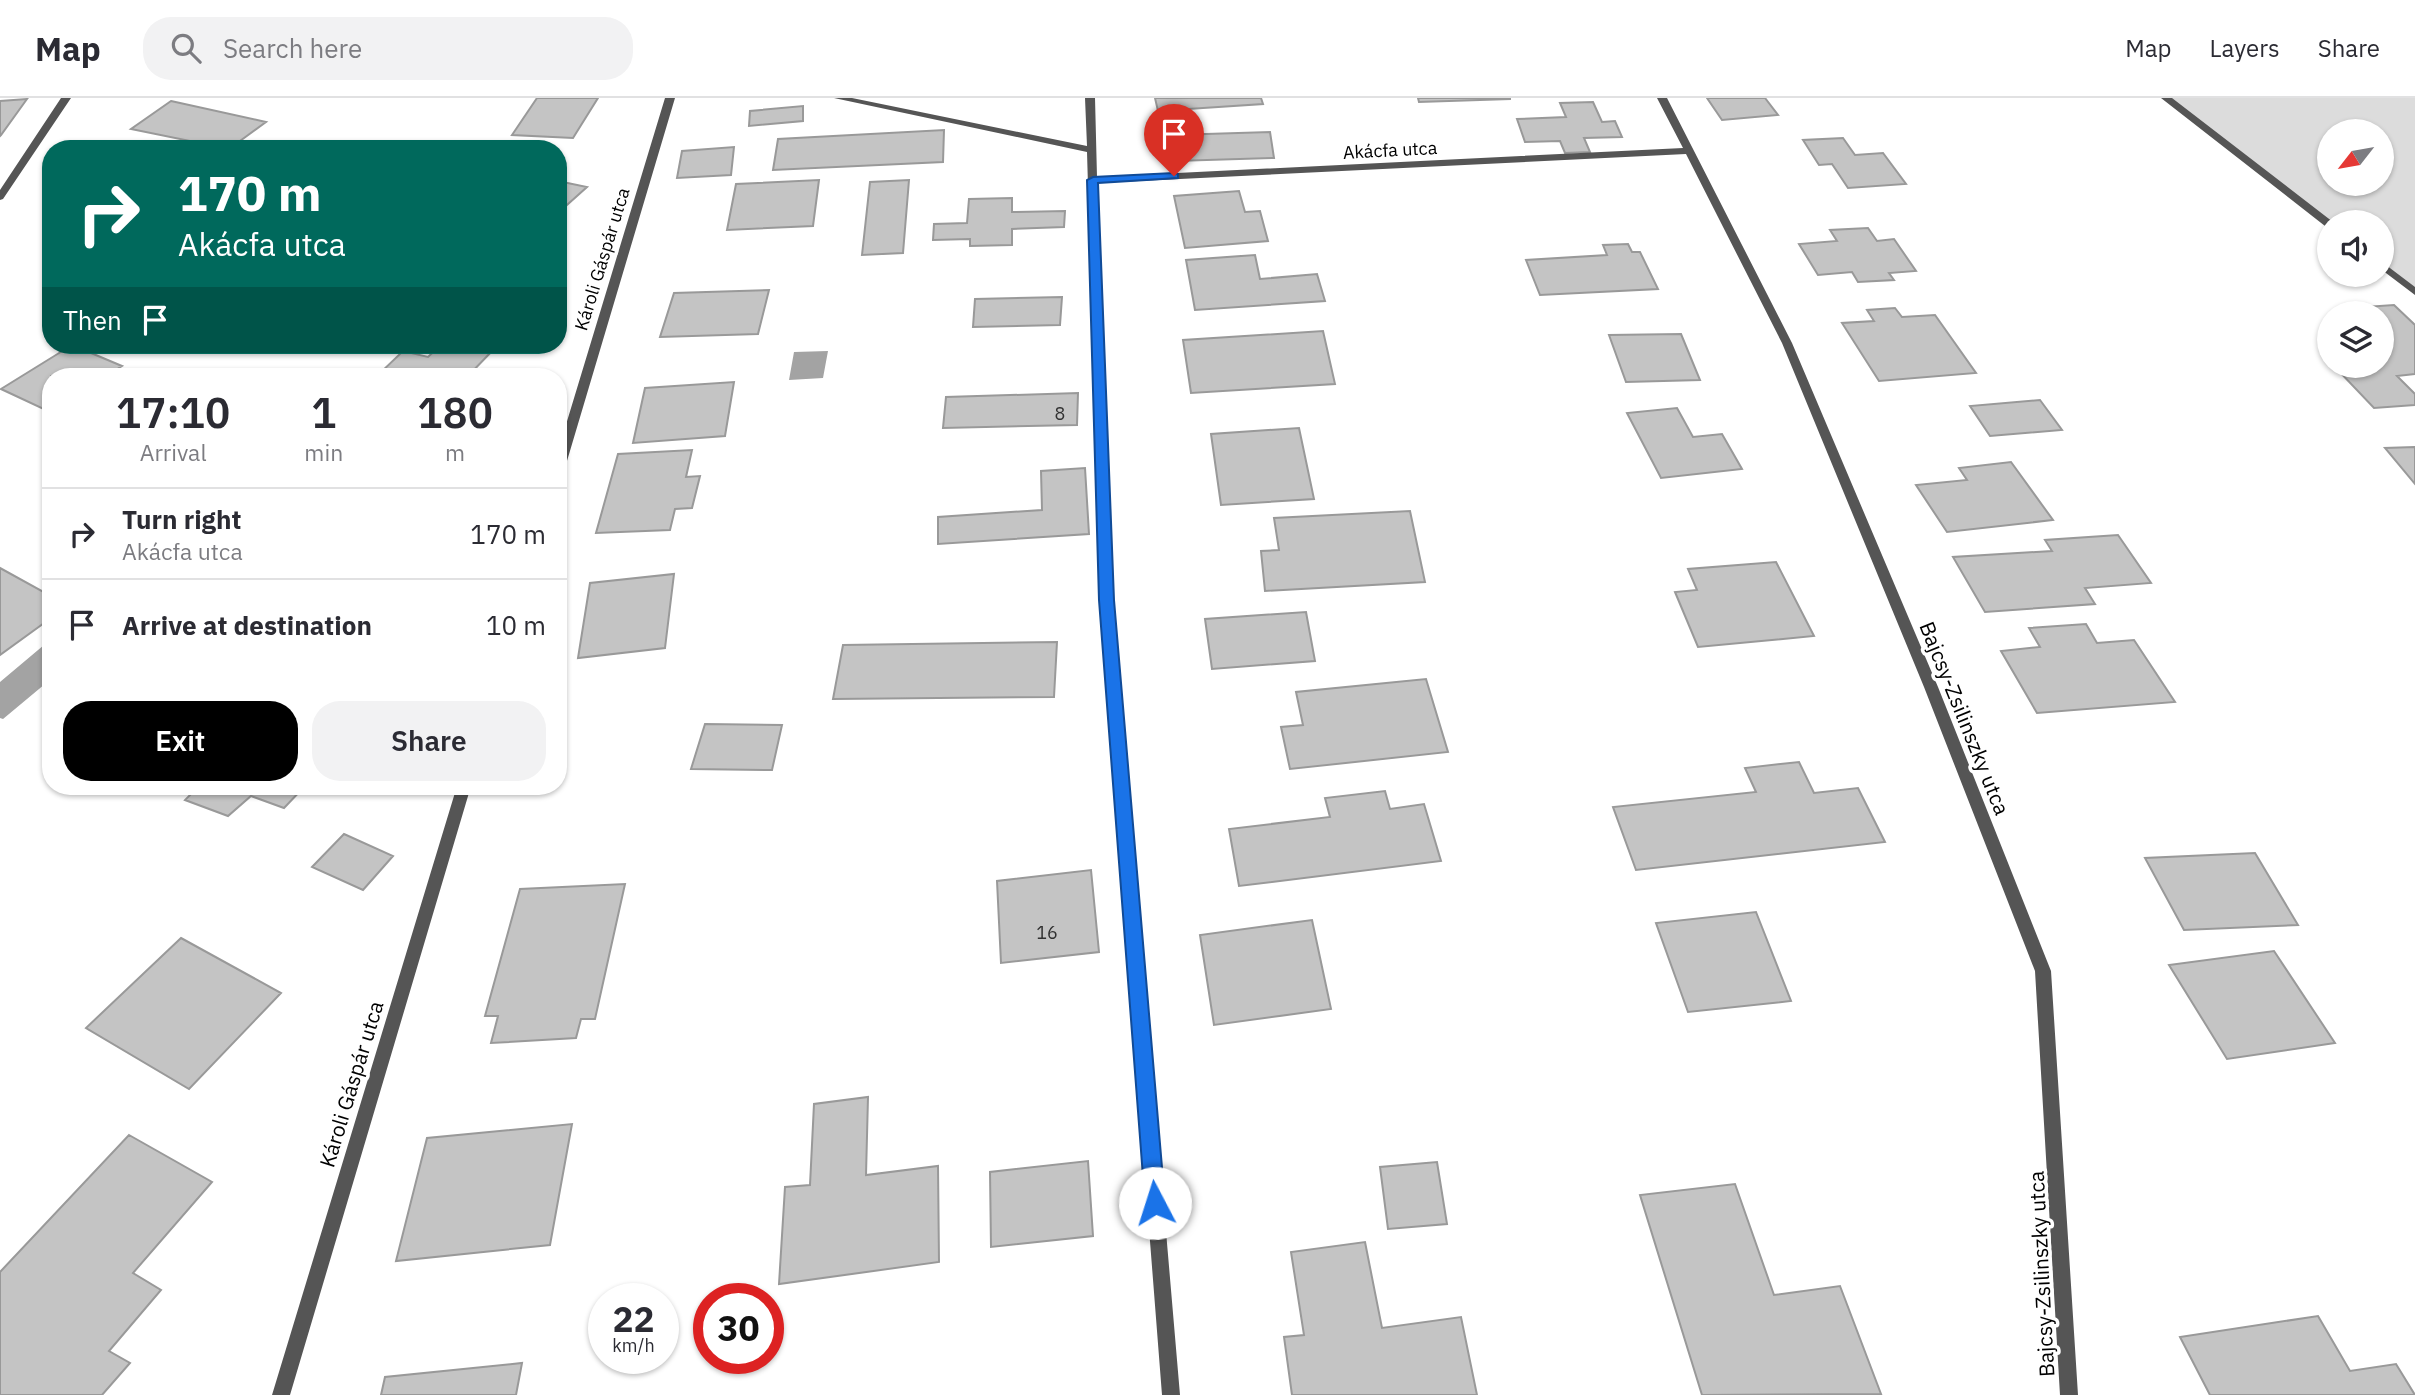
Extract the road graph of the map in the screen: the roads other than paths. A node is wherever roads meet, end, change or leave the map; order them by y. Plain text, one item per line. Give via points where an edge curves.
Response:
1 (66, 98) edge
2 (670, 98) edge
3 (839, 98) edge
4 (1090, 98) edge
5 (1662, 98) edge
6 (2166, 98) edge
7 (1092, 150) junction
8 (1689, 151) junction
9 (1093, 180) junction
10 (0, 197) edge
11 (2317, 215) edge
12 (2394, 275) edge
13 (2415, 292) edge
14 (567, 441) edge
15 (461, 795) edge
16 (281, 1395) edge
17 (1171, 1395) edge
18 (2069, 1395) edge

1 - 10 street
2 - 14 street, Károli Gáspár utca
3 - 7 street
4 - 7 street
5 - 8 street, Bajcsy-Zsilinszky utca
6 - 11 street
7 - 9 street
8 - 9 street, Akácfa utca
8 - 18 street, Bajcsy-Zsilinszky utca via 1787,343 2043,971
9 - 17 street via 1106,600
12 - 13 street
15 - 16 street, Károli Gáspár utca

